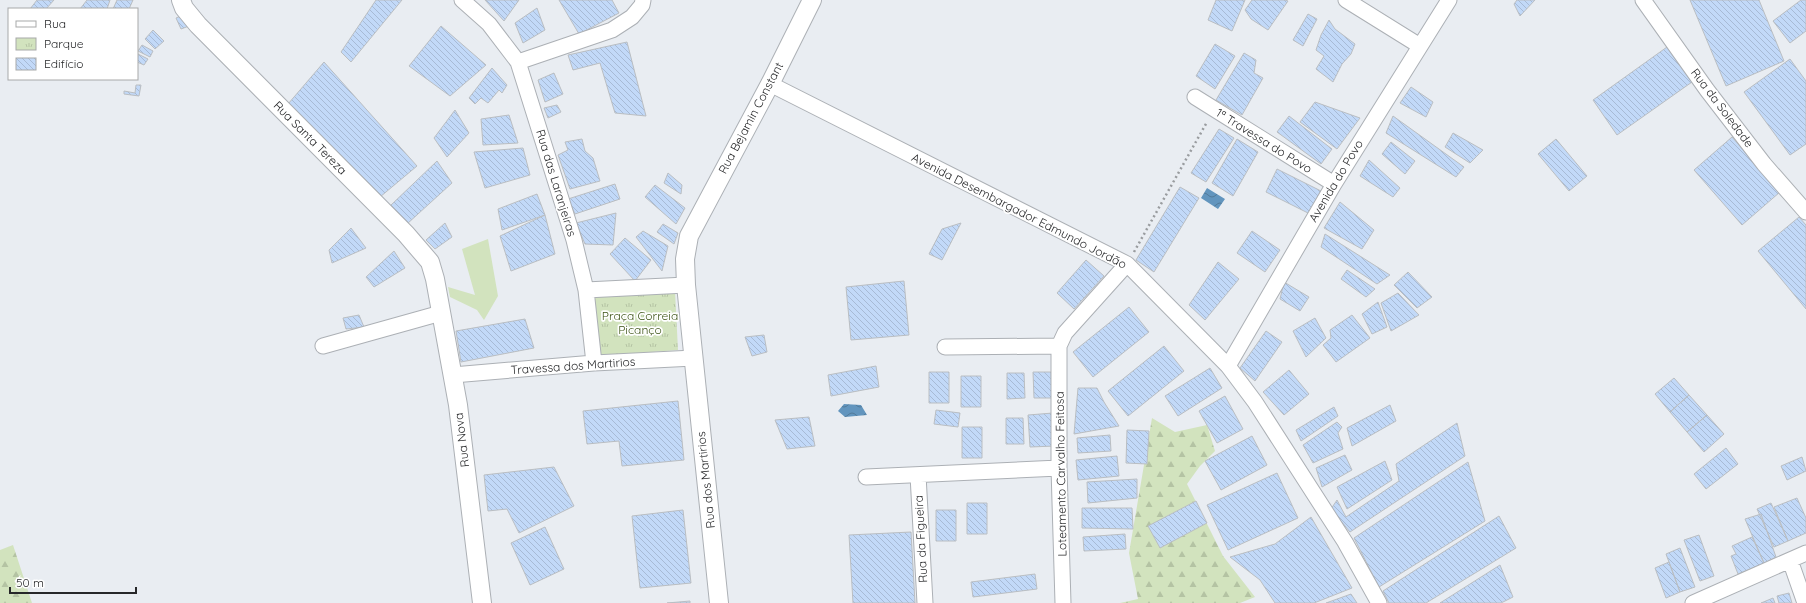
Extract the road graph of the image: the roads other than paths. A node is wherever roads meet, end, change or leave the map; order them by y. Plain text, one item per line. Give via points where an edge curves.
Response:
1 (181, 0) edge
2 (462, 0) edge
3 (643, 0) edge
4 (812, 0) edge
5 (1346, 0) edge
6 (1449, 0) edge
7 (1645, 2) edge
8 (1420, 46) junction
9 (518, 62) junction
10 (770, 84) junction
11 (1195, 97) dead end
12 (1334, 184) junction
13 (1806, 212) edge
14 (1127, 264) junction
15 (435, 279) joint
16 (686, 285) junction
17 (586, 290) junction
18 (441, 313) junction
19 (323, 346) dead end
20 (1059, 346) junction
21 (945, 347) dead end
22 (694, 358) junction
23 (594, 363) junction
24 (1228, 366) junction
25 (453, 375) junction
26 (1059, 468) junction
27 (918, 475) junction
28 (866, 477) dead end
29 (1806, 553) edge
30 (1790, 560) junction
31 (482, 603) edge
32 (719, 603) edge
33 (925, 603) edge
34 (1063, 603) edge
35 (1378, 603) edge
36 (1693, 603) edge
37 (1805, 603) edge

1 - 15 street, Rua Santa Tereza via 184,8 198,25 419,248 430,262
2 - 9 street, Rua das Laranjeiras via 489,24
3 - 9 street via 632,18 612,30
4 - 10 street, Rua Bejamin Constant
5 - 8 street
6 - 8 street, Avenida do Povo
7 - 13 street, Rua da Soledade via 1707,90 1764,164
8 - 12 street, Avenida do Povo
9 - 17 street, Rua das Laranjeiras via 574,240
10 - 14 street, Avenida Desembargador Edmundo Jordão
10 - 16 street, Rua Bejamin Constant via 689,236 685,259
11 - 12 street, 1ª Travessa do Povo
12 - 24 street, Avenida do Povo
14 - 20 street, Loteamento Carvalho Feitosa via 1065,333
14 - 24 street, Avenida Desembargador Edmundo Jordão
15 - 18 street, Rua Nova
16 - 17 street
16 - 22 street, Rua dos Martirios
17 - 23 street, Rua das Laranjeiras
18 - 19 street
18 - 25 street, Rua Nova
20 - 21 street
20 - 26 street, Loteamento Carvalho Feitosa
22 - 23 street, Travessa dos Martirios
22 - 32 street, Rua dos Martirios
23 - 25 street, Travessa dos Martirios
24 - 35 street, Avenida Desembargador Edmundo Jordão via 1255,402 1345,542
25 - 31 street, Rua Nova
26 - 27 street
26 - 34 street, Loteamento Carvalho Feitosa
27 - 28 street
27 - 33 street, Rua da Figueira
29 - 30 street
30 - 36 street
30 - 37 street

